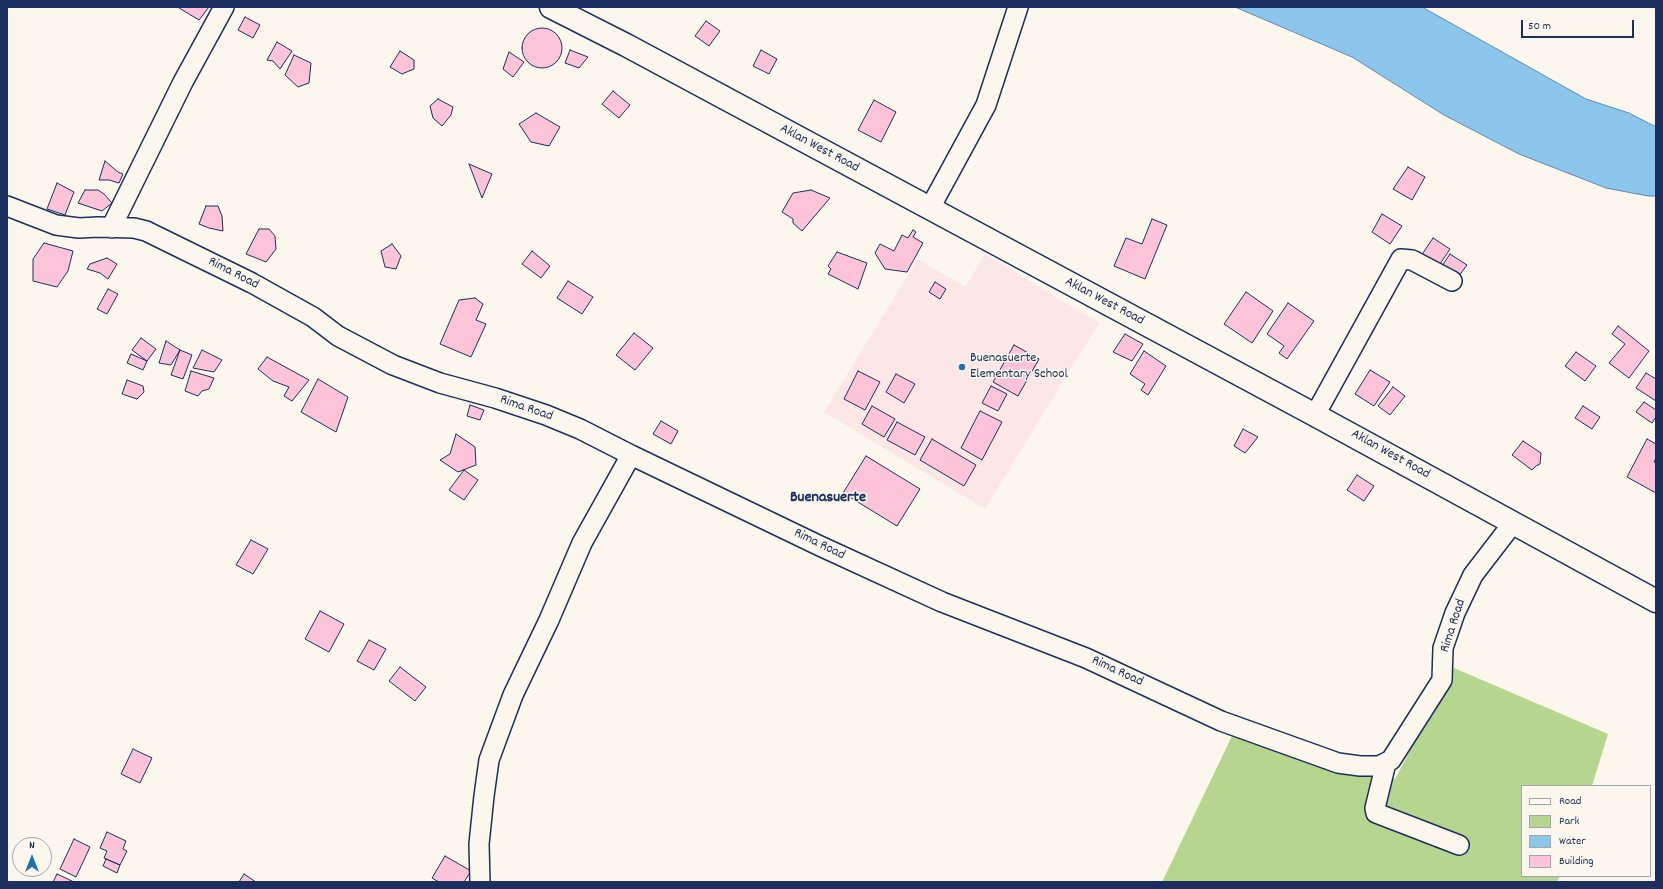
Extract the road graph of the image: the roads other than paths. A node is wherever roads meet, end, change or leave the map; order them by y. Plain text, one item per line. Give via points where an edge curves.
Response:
1 (224, 7) edge
2 (550, 7) edge
3 (1018, 7) edge
4 (7, 206) edge
5 (930, 208) junction
6 (111, 228) junction
7 (1452, 280) dead end
8 (1315, 415) junction
9 (631, 455) junction
10 (1513, 523) junction
11 (1656, 600) edge
12 (1386, 763) junction
13 (1459, 845) dead end
14 (480, 882) edge

1 - 6 street via 183,82
2 - 5 main road, Aklan West Road
3 - 5 street via 986,105
4 - 6 street, Rima Road via 56,225
5 - 8 main road, Aklan West Road
6 - 9 street, Rima Road via 146,231 252,283 313,317 338,336 393,365 440,383 546,415
7 - 8 street via 1412,260 1401,259
8 - 10 main road, Aklan West Road
9 - 12 street, Rima Road via 942,602 1086,658 1221,720 1338,762 1360,766 1379,766
9 - 14 street via 582,543 513,696 489,760 479,844
10 - 11 main road, Aklan West Road
10 - 12 street, Rima Road via 1473,575 1455,613 1443,648 1442,680 1391,760
12 - 13 street via 1376,813

